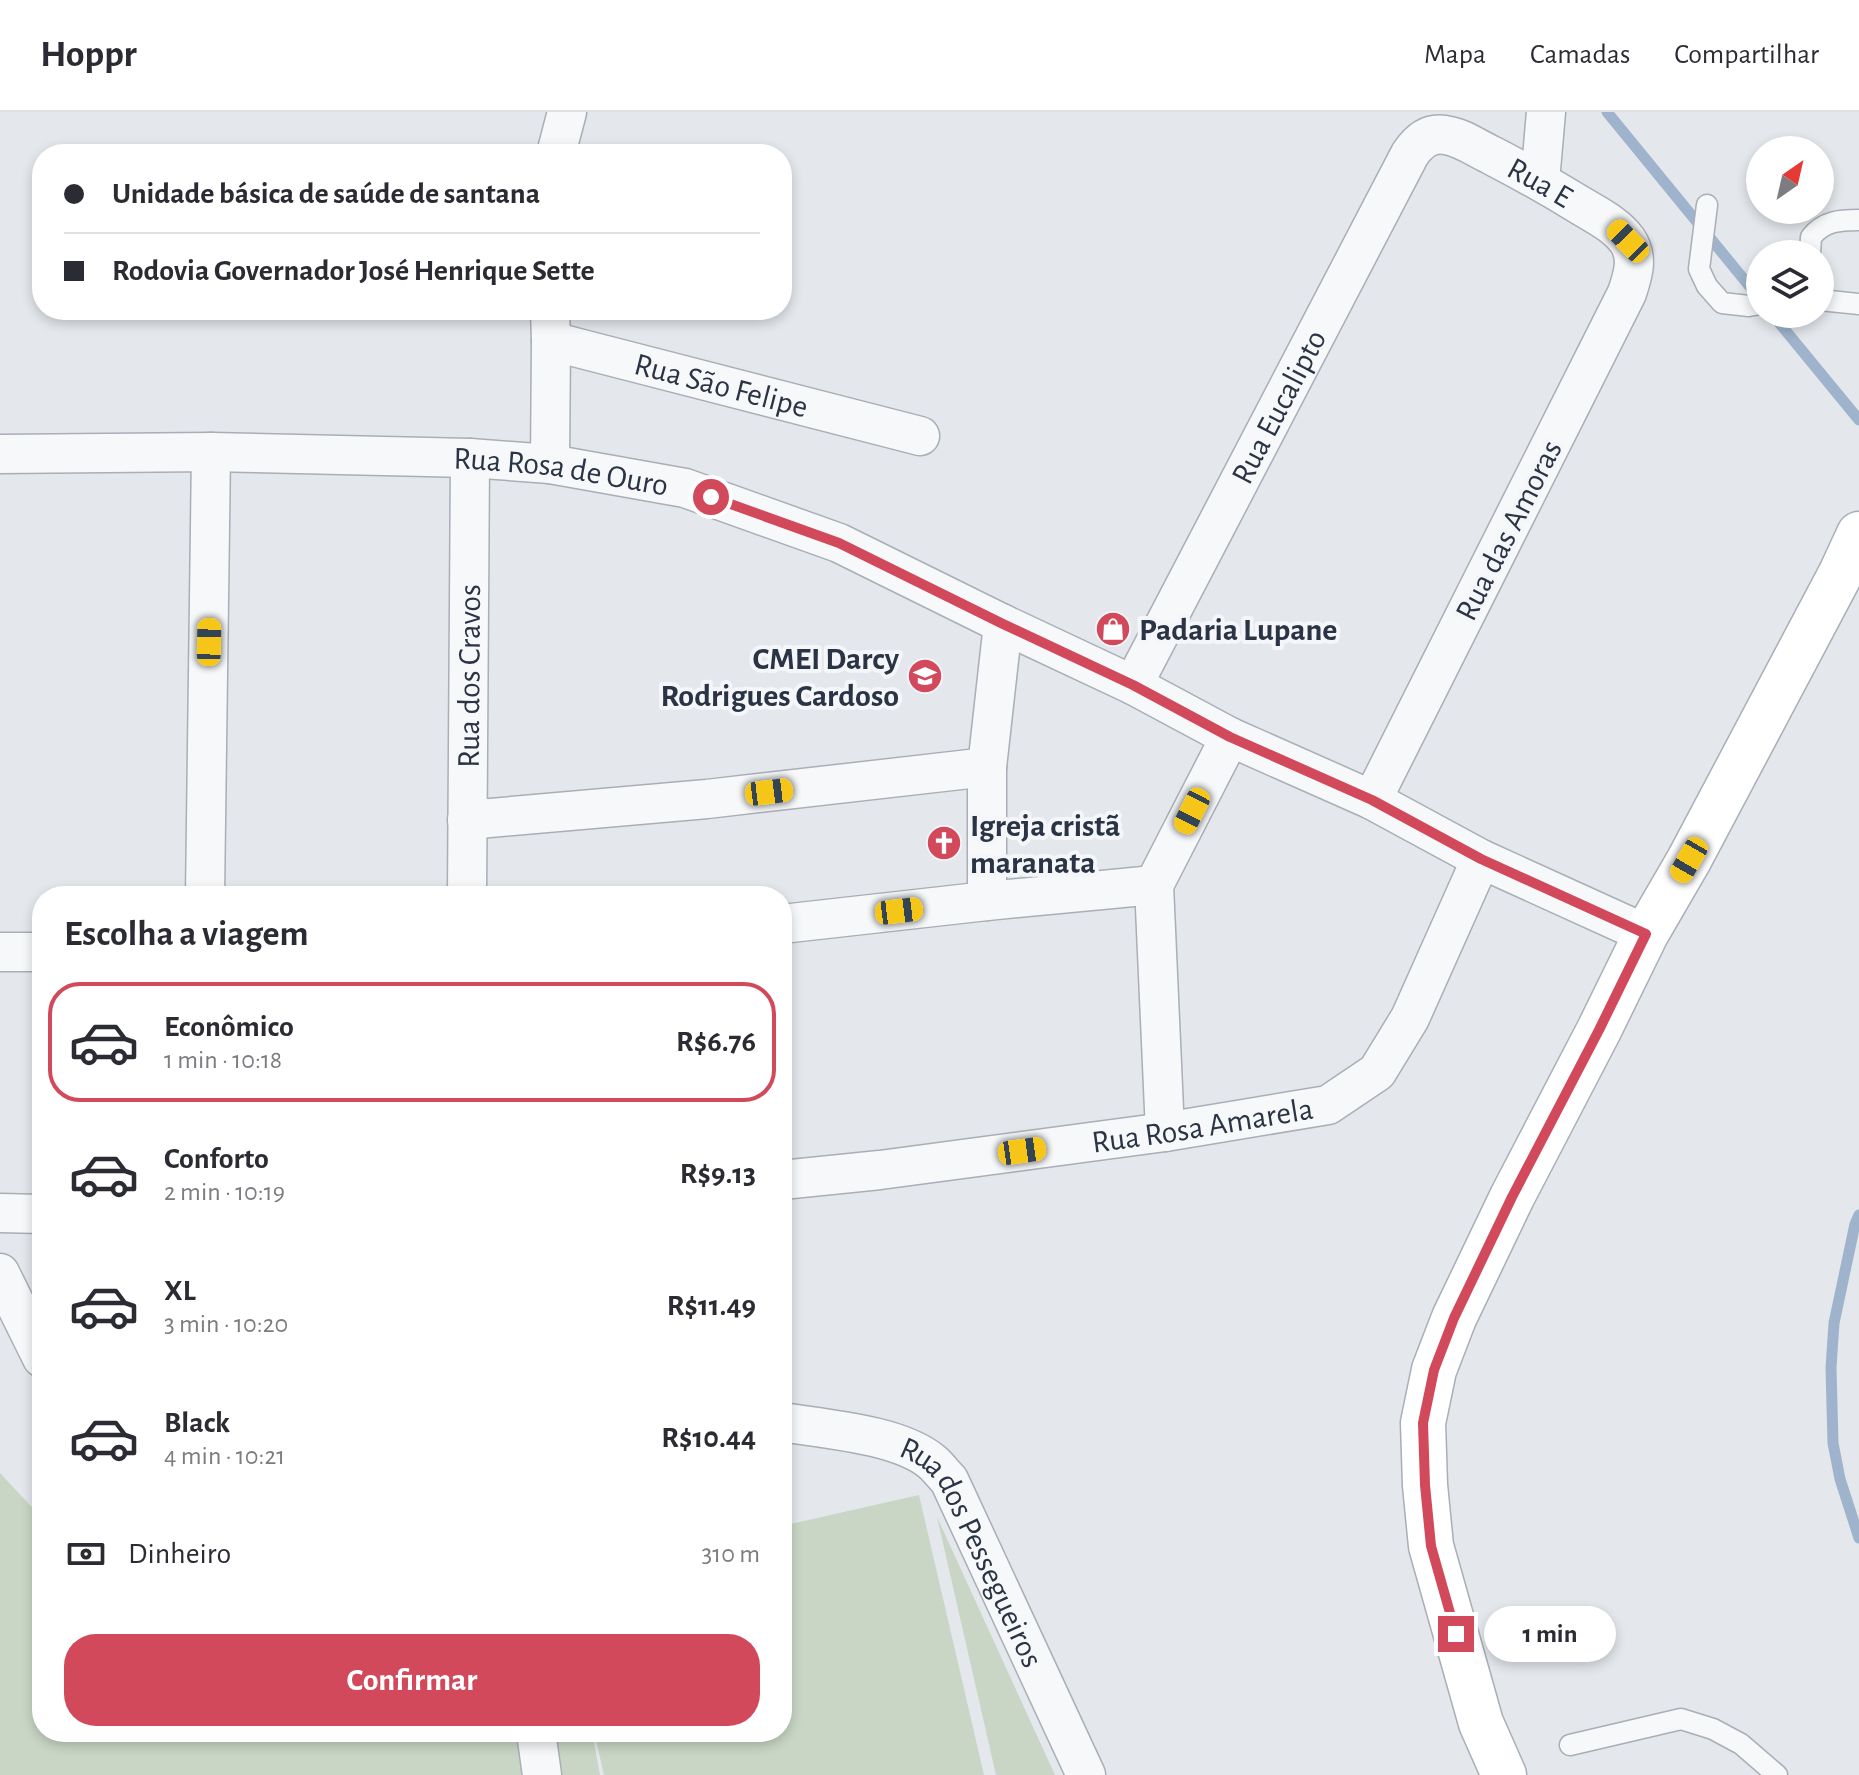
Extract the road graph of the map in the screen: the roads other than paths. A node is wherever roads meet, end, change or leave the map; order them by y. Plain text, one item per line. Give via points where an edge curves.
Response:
1 (567, 112) edge
2 (1546, 112) edge
3 (1430, 136) joint
4 (559, 144) edge
5 (1540, 181) junction
6 (1707, 205) dead end
7 (1859, 220) edge
8 (1811, 240) edge
9 (1635, 257) joint
10 (1834, 301) edge
11 (1859, 304) edge
12 (1746, 306) edge
13 (550, 326) edge
14 (920, 436) dead end
15 (211, 452) junction
16 (0, 454) edge
17 (470, 458) junction
18 (550, 464) junction
19 (1859, 534) edge
20 (1003, 624) junction
21 (1133, 685) junction
22 (1230, 737) junction
23 (987, 767) junction
24 (1372, 800) junction
25 (467, 820) junction
26 (1481, 859) junction
27 (1154, 885) junction
28 (205, 886) edge
29 (467, 886) edge
30 (987, 901) junction
31 (792, 923) edge
32 (1646, 934) junction
33 (0, 952) edge
34 (32, 952) edge
35 (1165, 1132) junction
36 (792, 1179) edge
37 (0, 1213) edge
38 (32, 1214) edge
39 (0, 1273) edge
40 (32, 1338) edge
41 (792, 1424) edge
42 (537, 1742) edge
43 (1570, 1745) dead end
44 (542, 1775) edge
45 (1086, 1775) edge
46 (1504, 1775) edge
47 (1777, 1775) edge

1 - 4 street
2 - 5 street
3 - 5 street, Rua E via 1458,138
3 - 21 street, Rua Eucalipto via 1410,154
5 - 9 street, Rua E via 1612,225
6 - 12 lane via 1699,269 1722,303
7 - 8 lane via 1825,224
9 - 24 street, Rua das Amoras via 1627,293
10 - 11 lane
13 - 14 street, Rua São Felipe
13 - 18 street
15 - 16 street, Rua Rosa de Ouro
15 - 17 street, Rua Rosa de Ouro
15 - 28 street
17 - 18 street, Rua Rosa de Ouro
17 - 25 street, Rua dos Cravos
18 - 20 street, Rua Rosa de Ouro via 685,488 839,543
19 - 32 main road
20 - 21 street, Rua Rosa de Ouro
20 - 23 street
21 - 22 street, Rua Rosa de Ouro
22 - 24 street, Rua Rosa de Ouro
22 - 27 street
23 - 25 street
23 - 30 street
24 - 26 street, Rua Rosa de Ouro
25 - 29 street, Rua dos Cravos
26 - 32 street, Rua Rosa de Ouro
26 - 35 street, Rua Rosa Amarela via 1410,1018 1377,1072 1328,1105
27 - 30 street
27 - 35 street
30 - 31 street
32 - 46 main road via 1454,1318 1434,1370 1423,1423 1431,1546 1481,1723
33 - 34 street
35 - 36 street, Rua Rosa Amarela
37 - 38 street
39 - 40 street
41 - 45 street, Rua dos Pessegueiros via 908,1447 949,1480
42 - 44 street
43 - 47 lane via 1681,1719 1741,1744

